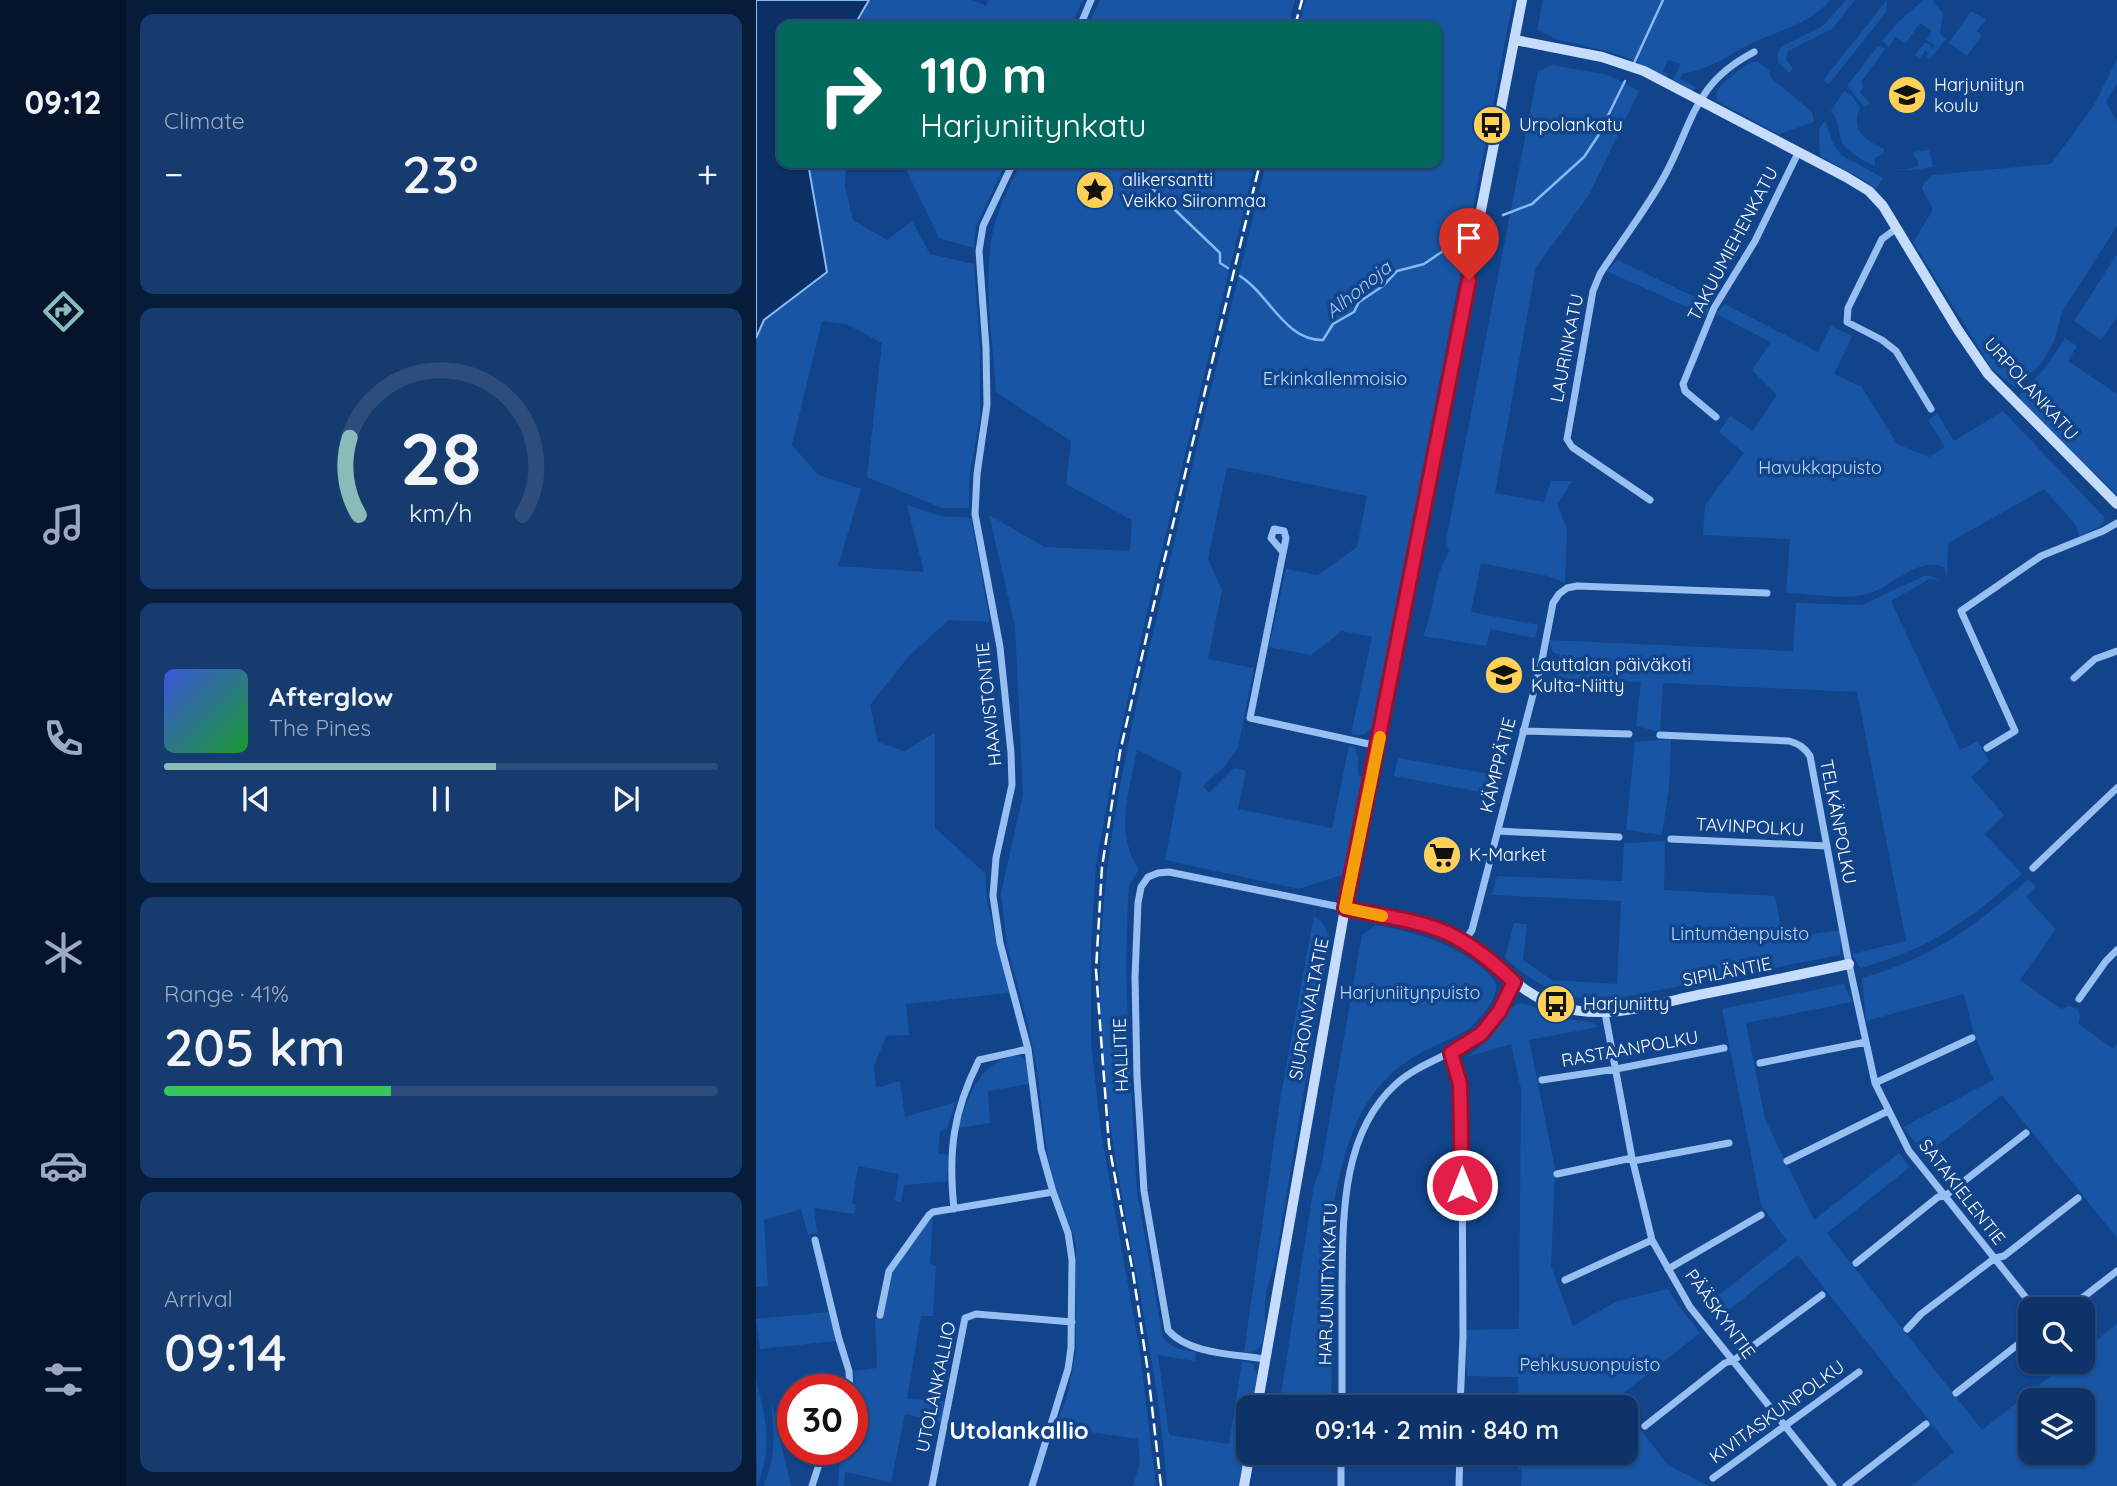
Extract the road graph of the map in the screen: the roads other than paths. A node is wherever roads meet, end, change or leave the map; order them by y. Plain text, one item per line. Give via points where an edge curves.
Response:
1 (1091, 0) edge
2 (1522, 0) edge
3 (1082, 21) edge
4 (1515, 40) junction
5 (1754, 52) dead end
6 (1699, 102) junction
7 (1798, 153) junction
8 (1011, 168) edge
9 (1897, 228) junction
10 (1931, 409) dead end
11 (1716, 417) dead end
12 (1650, 500) dead end
13 (2117, 504) edge
14 (2117, 523) edge
15 (1283, 552) dead end
16 (1767, 593) dead end
17 (2117, 651) edge
18 (2074, 678) dead end
19 (1523, 731) junction
20 (1629, 734) dead end
21 (1661, 735) dead end
22 (1378, 746) junction
23 (1987, 748) dead end
24 (2117, 788) edge
25 (1498, 831) junction
26 (1619, 837) dead end
27 (1671, 839) dead end
28 (1827, 846) junction
29 (2033, 868) dead end
30 (1345, 908) junction
31 (1464, 942) junction
32 (2117, 950) edge
33 (1849, 964) junction
34 (1514, 982) junction
35 (2078, 999) dead end
36 (1605, 1013) junction
37 (1972, 1038) dead end
38 (1866, 1042) junction
39 (1724, 1048) dead end
40 (1028, 1049) junction
41 (1451, 1053) junction
42 (1760, 1063) dead end
43 (1616, 1069) junction
44 (1542, 1080) dead end
45 (1875, 1083) junction
46 (1888, 1111) junction
47 (2026, 1133) dead end
48 (1729, 1143) dead end
49 (1632, 1160) junction
50 (1787, 1161) dead end
51 (1557, 1174) dead end
52 (1053, 1192) junction
53 (1945, 1196) junction
54 (2078, 1198) dead end
55 (954, 1209) junction
56 (1761, 1215) dead end
57 (814, 1240) dead end
58 (1652, 1240) junction
59 (1995, 1258) junction
60 (1856, 1263) dead end
61 (1668, 1269) junction
62 (2117, 1271) edge
63 (1564, 1280) dead end
64 (1822, 1295) dead end
65 (2026, 1297) edge
66 (2083, 1297) edge
67 (880, 1315) dead end
68 (1072, 1322) junction
69 (1907, 1329) dead end
70 (2018, 1344) edge
71 (1264, 1359) junction
72 (1734, 1360) junction
73 (1859, 1372) dead end
74 (849, 1374) edge
75 (1956, 1393) dead end
76 (1259, 1395) edge
77 (1342, 1395) edge
78 (1461, 1395) edge
79 (1784, 1424) junction
80 (1926, 1424) dead end
81 (1645, 1426) dead end
82 (819, 1465) edge
83 (1248, 1465) edge
84 (1342, 1465) edge
85 (1460, 1465) edge
86 (1713, 1478) dead end
87 (812, 1486) edge
88 (932, 1486) edge
89 (1032, 1486) edge
90 (1244, 1486) edge
91 (1341, 1486) edge
92 (1459, 1486) edge
93 (1833, 1486) edge
94 (1846, 1486) edge

1 - 3 street
2 - 4 main road, SIURONVALTATIE
4 - 6 main road, URPOLANKATU via 1602,57 1644,71
4 - 22 main road, SIURONVALTATIE
5 - 6 street via 1725,71
6 - 7 main road, URPOLANKATU
6 - 12 street, LAURINKATU via 1666,172 1593,291 1567,439
7 - 9 main road, URPOLANKATU via 1869,191
7 - 11 street, TAKUUMIEHENKATU via 1755,241 1714,308 1683,384 1685,391
8 - 40 street, HAAVISTONTIE via 984,226 979,251 987,405 975,514 1000,647 1011,753 1012,785 994,875 995,919
9 - 10 street via 1882,239 1848,308 1847,322 1896,351
9 - 13 main road, URPOLANKATU via 1988,374
14 - 23 street via 2041,556 1961,611 2015,731
15 - 22 street via 1250,718
16 - 19 street, KÄMPPÄTIE via 1567,588 1553,603
17 - 18 street via 2095,660
19 - 20 street
19 - 25 street, KÄMPPÄTIE
21 - 28 street, TELKÄNPOLKU via 1798,743 1810,756
22 - 30 main road, SIURONVALTATIE
24 - 29 street
25 - 26 street
25 - 31 street, KÄMPPÄTIE via 1472,930
27 - 28 street, TAVINPOLKU
28 - 33 street, TELKÄNPOLKU
30 - 31 main road, SIPILÄNTIE via 1424,925
30 - 71 main road, SIURONVALTATIE
30 - 71 street, HALLITIE via 1169,872 1148,877 1138,903 1137,1077 1144,1191 1168,1331 1188,1346
31 - 34 main road, SIPILÄNTIE
32 - 35 street
33 - 36 main road, SIPILÄNTIE
33 - 38 street, SATAKIELENTIE
34 - 36 main road, SIPILÄNTIE via 1556,1006
34 - 41 street, HARJUNIITYNKATU via 1481,1034
36 - 43 street, PÄÄSKYNTIE
37 - 45 street
38 - 42 street
38 - 45 street, SATAKIELENTIE
39 - 43 street, RASTAANPOLKU
40 - 52 street, HAAVISTONTIE via 1041,1149
40 - 55 street via 979,1060 969,1079 954,1127 950,1176
41 - 77 street, HARJUNIITYNKATU via 1422,1065 1387,1092 1354,1156 1343,1230
41 - 78 street via 1460,1084 1462,1132
43 - 44 street, RASTAANPOLKU
43 - 49 street, PÄÄSKYNTIE
45 - 46 street, SATAKIELENTIE
46 - 50 street
46 - 53 street, SATAKIELENTIE via 1909,1151
47 - 53 street
48 - 49 street
49 - 51 street
49 - 58 street, PÄÄSKYNTIE
52 - 55 street
52 - 68 street, HAAVISTONTIE via 1071,1248
53 - 59 street, SATAKIELENTIE
53 - 60 street
54 - 59 street via 2004,1256
55 - 67 street via 929,1215 897,1258 889,1271
56 - 61 street
57 - 74 street
58 - 61 street, PÄÄSKYNTIE
58 - 63 street
59 - 65 street, SATAKIELENTIE
59 - 69 street
61 - 72 street, PÄÄSKYNTIE via 1690,1307
62 - 66 street
64 - 72 street
68 - 88 street, UTOLANKALLIO via 976,1314 965,1318
68 - 89 street, HAAVISTONTIE via 1063,1392
70 - 75 street
71 - 76 main road, SIURONVALTATIE
72 - 79 street, PÄÄSKYNTIE
72 - 81 street
73 - 79 street, KIVITASKUNPOLKU
79 - 86 street, KIVITASKUNPOLKU
79 - 93 street, PÄÄSKYNTIE
80 - 94 street
82 - 87 street
83 - 90 main road
84 - 91 street
85 - 92 street

